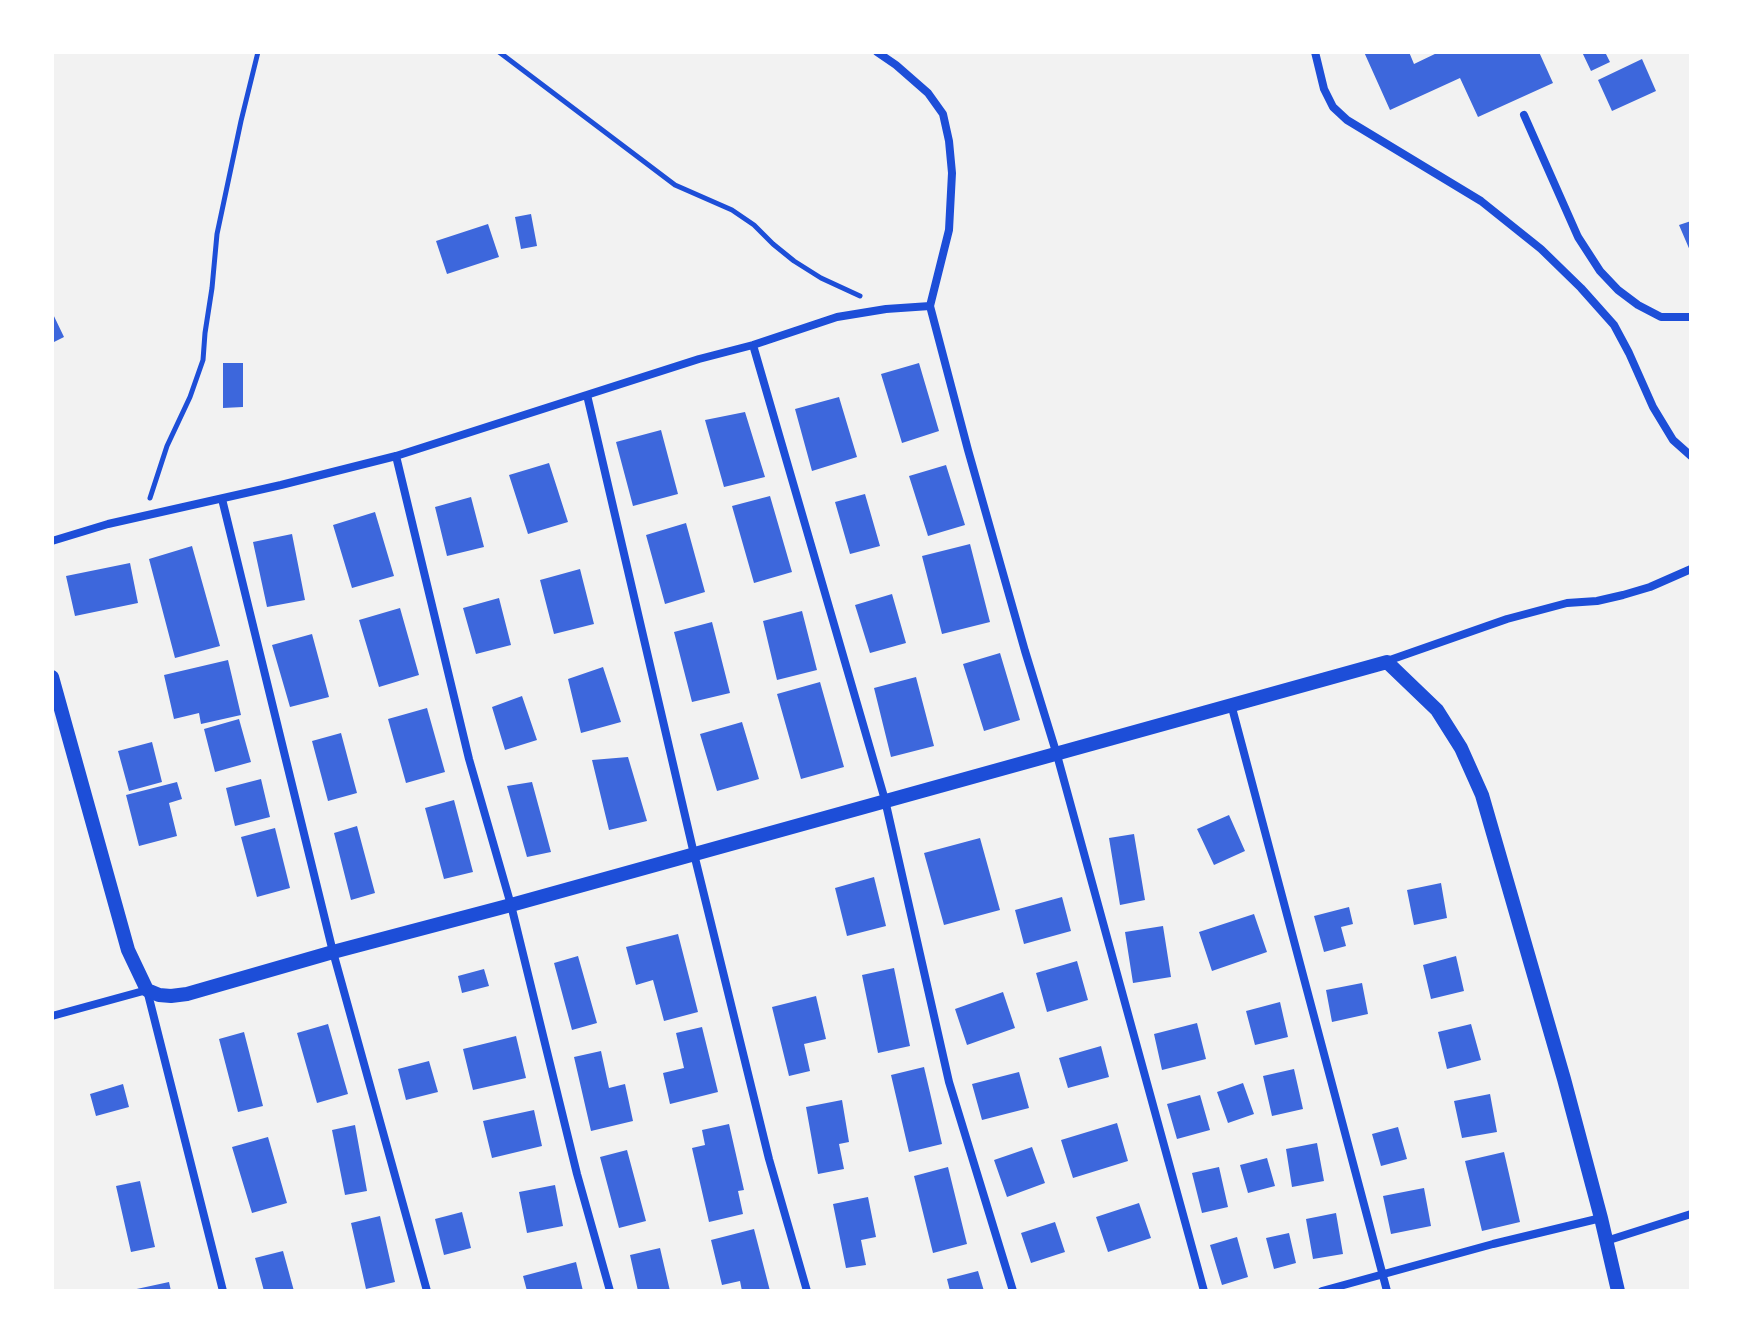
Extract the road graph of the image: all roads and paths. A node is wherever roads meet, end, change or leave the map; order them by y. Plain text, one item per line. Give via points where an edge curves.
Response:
1 (258, 52) edge
2 (499, 52) edge
3 (877, 52) edge
4 (1315, 52) edge
5 (1524, 115) dead end
6 (930, 306) junction
7 (886, 309) junction
8 (1691, 317) edge
9 (753, 345) junction
10 (587, 395) junction
11 (396, 456) junction
12 (1691, 456) edge
13 (222, 499) junction
14 (146, 515) junction
15 (52, 541) edge
16 (1691, 569) edge
17 (1387, 662) junction
18 (52, 677) edge
19 (1231, 704) junction
20 (1057, 755) junction
21 (885, 800) junction
22 (694, 854) junction
23 (511, 905) junction
24 (333, 952) junction
25 (147, 990) junction
26 (52, 1016) edge
27 (1691, 1214) edge
28 (1601, 1218) junction
29 (1606, 1241) junction
30 (1383, 1276) junction
31 (223, 1291) edge
32 (427, 1291) edge
33 (610, 1291) edge
34 (807, 1291) edge
35 (1013, 1291) edge
36 (1204, 1291) edge
37 (1322, 1291) edge
38 (1387, 1291) edge
39 (1618, 1291) edge

1 - 14 path via 217,234 203,360 167,446
2 - 7 path via 675,185 732,210 794,261
3 - 6 street via 928,93 943,114 949,141 949,230
4 - 12 street via 1324,89 1347,120 1481,201 1581,288 1614,325 1653,407 1673,440
5 - 8 street via 1578,237 1600,271 1618,290 1661,317
6 - 7 street
6 - 20 street
7 - 9 street via 837,317
9 - 10 street
9 - 21 street
10 - 11 street
10 - 22 street
11 - 13 street
11 - 23 street via 469,759
13 - 14 street
13 - 24 street
14 - 15 street
16 - 17 street via 1623,595 1507,619
17 - 19 street
17 - 28 street via 1437,710 1482,795
18 - 25 street via 128,950
19 - 20 street
19 - 30 street
20 - 21 street
20 - 36 street
21 - 22 street
21 - 35 street via 949,1082
22 - 23 street
22 - 34 street
23 - 24 street
23 - 33 street
24 - 25 street via 187,994
24 - 32 street
25 - 26 street
25 - 31 street
27 - 29 street
28 - 29 street
28 - 30 street
29 - 39 street
30 - 37 street
30 - 38 street

